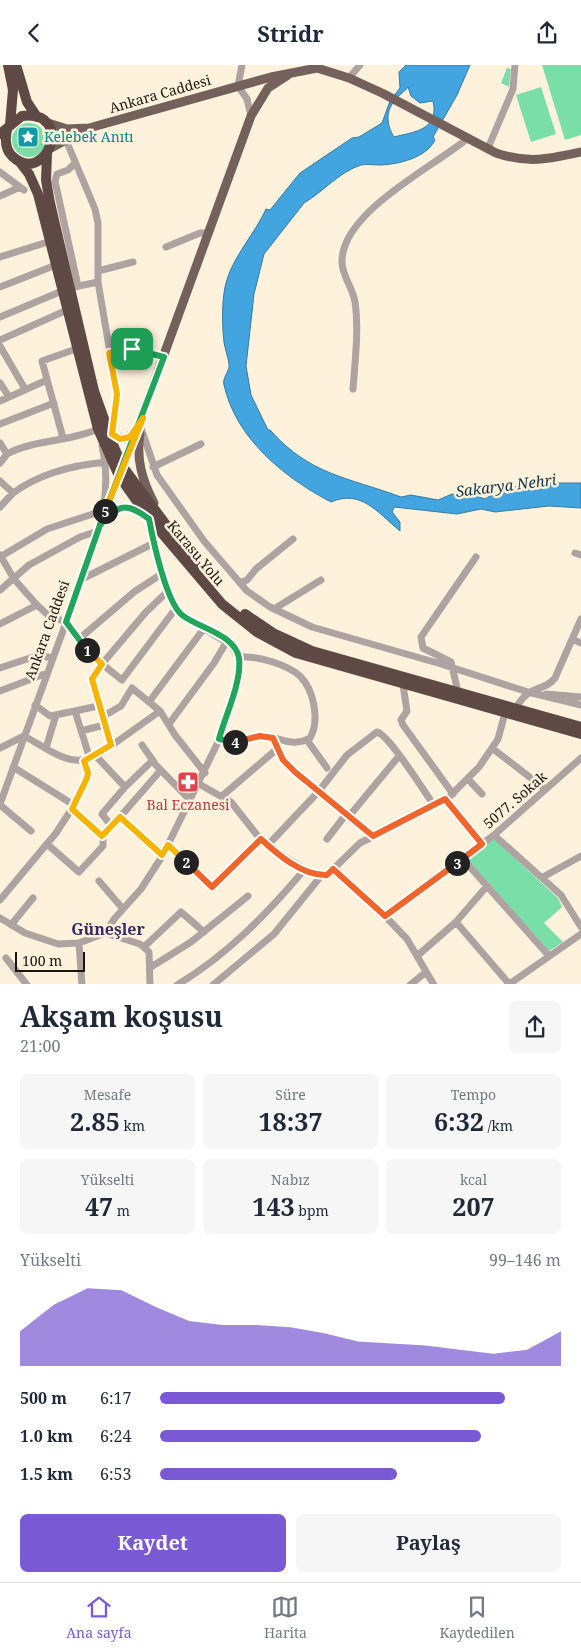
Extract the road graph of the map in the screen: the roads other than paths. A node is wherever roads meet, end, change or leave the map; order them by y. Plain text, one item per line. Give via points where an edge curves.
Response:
1 (8, 65) edge
2 (16, 65) edge
3 (242, 65) edge
4 (360, 65) edge
5 (515, 65) edge
6 (296, 71) junction
7 (350, 78) junction
8 (238, 86) junction
9 (268, 88) junction
10 (251, 117) junction
11 (41, 119) junction
12 (89, 128) junction
13 (6, 129) edge
14 (468, 138) junction
15 (66, 140) junction
16 (488, 149) junction
17 (49, 151) junction
18 (581, 152) edge
19 (0, 156) edge
20 (16, 158) junction
21 (75, 163) junction
22 (0, 171) edge
23 (0, 196) edge
24 (209, 233) junction
25 (51, 241) junction
26 (166, 247) dead end
27 (0, 257) edge
28 (133, 262) dead end
29 (56, 265) junction
30 (98, 271) junction
31 (98, 282) junction
32 (0, 287) edge
33 (70, 288) junction
34 (67, 310) junction
35 (0, 317) edge
36 (0, 340) edge
37 (0, 346) edge
38 (76, 349) junction
39 (109, 353) junction
40 (164, 357) junction
41 (47, 380) junction
42 (0, 383) edge
43 (25, 389) junction
44 (353, 389) dead end
45 (9, 397) junction
46 (0, 401) edge
47 (54, 403) junction
48 (143, 418) junction
49 (0, 425) edge
50 (141, 428) junction
51 (105, 430) junction
52 (63, 438) junction
53 (0, 443) edge
54 (200, 444) dead end
55 (7, 454) junction
56 (106, 462) junction
57 (0, 463) edge
58 (153, 467) junction
59 (121, 471) junction
60 (0, 481) edge
61 (13, 493) junction
62 (0, 507) edge
63 (102, 511) junction
64 (149, 519) junction
65 (99, 528) junction
66 (170, 531) junction
67 (293, 539) dead end
68 (154, 543) junction
69 (0, 556) edge
70 (476, 557) dead end
71 (163, 573) junction
72 (14, 579) junction
73 (80, 580) junction
74 (321, 580) dead end
75 (240, 583) junction
76 (0, 591) edge
77 (168, 591) junction
78 (36, 605) junction
79 (176, 608) junction
80 (274, 609) junction
81 (581, 619) edge
82 (66, 622) junction
83 (0, 624) edge
84 (205, 627) junction
85 (79, 639) junction
86 (572, 639) junction
87 (227, 641) junction
88 (581, 643) edge
89 (237, 653) junction
90 (52, 658) junction
91 (102, 664) junction
92 (452, 667) junction
93 (0, 668) edge
94 (47, 673) junction
95 (403, 685) junction
96 (0, 691) edge
97 (458, 692) junction
98 (528, 692) junction
99 (536, 694) junction
100 (581, 697) edge
101 (150, 702) junction
102 (35, 705) junction
103 (581, 705) edge
104 (98, 706) junction
105 (516, 708) junction
106 (75, 711) junction
107 (160, 711) junction
108 (505, 713) junction
109 (56, 715) junction
110 (103, 721) junction
111 (169, 725) junction
112 (581, 727) edge
113 (81, 731) junction
114 (581, 734) edge
115 (24, 736) junction
116 (273, 738) junction
117 (219, 739) junction
118 (307, 740) junction
119 (111, 745) junction
120 (142, 745) dead end
121 (0, 748) edge
122 (46, 748) junction
123 (492, 748) junction
124 (277, 749) junction
125 (399, 755) junction
126 (581, 758) edge
127 (90, 759) junction
128 (154, 762) junction
129 (13, 767) junction
130 (327, 768) dead end
131 (160, 771) junction
132 (205, 773) junction
133 (468, 779) junction
134 (198, 785) junction
135 (125, 787) junction
136 (2, 789) edge
137 (545, 789) junction
138 (319, 791) junction
139 (453, 794) junction
140 (482, 794) dead end
141 (222, 796) junction
142 (445, 799) junction
143 (190, 800) junction
144 (1, 801) edge
145 (433, 804) junction
146 (73, 807) junction
147 (348, 814) junction
148 (120, 817) junction
149 (112, 827) junction
150 (31, 831) dead end
151 (494, 835) junction
152 (103, 836) junction
153 (373, 836) junction
154 (261, 839) junction
155 (327, 839) dead end
156 (47, 844) junction
157 (482, 844) junction
158 (168, 845) junction
159 (268, 845) junction
160 (162, 855) junction
161 (581, 856) edge
162 (463, 859) junction
163 (333, 869) junction
164 (304, 870) junction
165 (321, 875) junction
166 (543, 877) junction
167 (99, 881) dead end
168 (487, 886) junction
169 (248, 896) dead end
170 (33, 898) dead end
171 (0, 900) edge
172 (123, 909) junction
173 (385, 916) junction
174 (0, 918) edge
175 (456, 922) junction
176 (11, 925) junction
177 (581, 927) edge
178 (204, 932) junction
179 (105, 933) junction
180 (581, 934) edge
181 (79, 943) junction
182 (144, 946) junction
183 (417, 956) junction
184 (548, 956) junction
185 (6, 958) dead end
186 (151, 967) junction
187 (426, 972) junction
188 (26, 984) edge
189 (82, 984) edge
190 (150, 984) edge
191 (178, 984) edge
192 (214, 984) edge
193 (411, 984) edge
194 (433, 984) edge
195 (509, 984) edge

1 - 13 highway via 13,90
2 - 11 highway via 27,102
3 - 8 street
4 - 7 street
5 - 16 street via 513,89
6 - 7 main road, Ankara Caddesi via 317,68
6 - 8 main road, Ankara Caddesi
6 - 9 main road
7 - 14 main road, Ankara Caddesi
8 - 9 main road
8 - 10 street via 247,99
8 - 12 main road, Ankara Caddesi
9 - 10 main road
10 - 24 main road
11 - 12 main road via 67,129
11 - 13 highway via 22,116
11 - 17 highway via 52,134
12 - 15 main road
13 - 20 highway via 6,144
14 - 16 main road
14 - 44 street via 370,211 350,234 342,269 355,302
15 - 17 main road
15 - 21 street
16 - 18 main road via 522,161
17 - 20 highway via 34,162
17 - 33 highway, Karasu Yolu via 46,180
19 - 20 highway
20 - 25 highway, Karasu Yolu via 35,186
21 - 30 street via 98,223
21 - 33 street via 57,174 54,181
22 - 23 street via 22,188
24 - 26 street via 200,233
24 - 40 main road
25 - 27 street
25 - 29 highway, Karasu Yolu
28 - 30 street
29 - 32 street
29 - 33 highway, Karasu Yolu
30 - 31 street
31 - 33 street
31 - 39 street
33 - 34 highway, Karasu Yolu
33 - 35 street
33 - 51 highway, Karasu Yolu
34 - 36 street
34 - 38 highway, Karasu Yolu
37 - 43 street
38 - 41 street via 42,361
38 - 51 highway, Karasu Yolu
39 - 40 street via 132,349
39 - 51 street via 117,394
40 - 48 main road
41 - 43 street
41 - 47 street
42 - 45 street
43 - 45 street
45 - 46 street
47 - 49 street
47 - 52 street
48 - 50 main road
48 - 51 main road via 130,437 120,439
48 - 59 main road
50 - 58 street
50 - 66 main road via 138,453 143,478
51 - 52 street
51 - 56 street
51 - 59 highway, Karasu Yolu
52 - 55 street
53 - 55 street
54 - 58 street
55 - 57 street
56 - 61 street via 37,478
56 - 63 street
58 - 75 street via 204,541
59 - 64 highway, Karasu Yolu
59 - 65 street, Ankara Caddesi
59 - 66 highway, Karasu Yolu
60 - 61 street
61 - 62 street
63 - 65 street
63 - 69 street via 47,529
64 - 65 street via 134,508 122,506 112,511
64 - 68 street
64 - 95 highway, Karasu Yolu via 222,604 257,632 296,653
65 - 72 street via 29,565
65 - 73 street, Ankara Caddesi
66 - 97 highway, Karasu Yolu via 220,593 273,633 312,651
67 - 75 street
68 - 71 street
68 - 73 street
69 - 72 street
70 - 92 street via 420,637 422,648 451,662
71 - 77 street
71 - 85 street via 134,592
72 - 76 street
72 - 78 street
73 - 82 street, Ankara Caddesi
74 - 80 street
75 - 80 street via 255,598
77 - 79 street
77 - 91 street
78 - 82 street via 49,616
78 - 83 street
79 - 84 street via 181,615
79 - 91 street via 122,680
80 - 92 street via 312,627
81 - 86 street
82 - 85 street
82 - 90 street, Ankara Caddesi
84 - 87 street
84 - 101 street
85 - 91 street
86 - 88 street
86 - 98 street via 554,680
87 - 89 street
87 - 111 street
89 - 117 street via 237,683
89 - 118 street via 285,667 300,676 308,689 316,723
90 - 93 street via 35,656
90 - 94 street, Ankara Caddesi
91 - 104 street via 92,677
92 - 97 street
92 - 98 street
94 - 96 street
94 - 102 street, Ankara Caddesi
95 - 108 highway, Karasu Yolu
95 - 139 street via 407,711 401,719 402,725
97 - 105 highway, Karasu Yolu
98 - 99 street
98 - 105 street
99 - 100 street
99 - 103 street
101 - 107 street
101 - 110 street via 132,688 120,707
102 - 109 street via 50,716
102 - 115 street, Ankara Caddesi
104 - 106 street
104 - 110 street
105 - 112 highway, Karasu Yolu
106 - 109 street
106 - 113 street
107 - 111 street
107 - 119 street
108 - 114 highway, Karasu Yolu
108 - 123 street
109 - 122 street
110 - 113 street
110 - 119 street
111 - 132 street
113 - 127 street
115 - 121 street
115 - 122 street
115 - 129 street, Ankara Caddesi
116 - 117 street via 260,736 230,742
116 - 118 street via 288,743
116 - 124 street
117 - 132 street
118 - 130 street
119 - 127 street
120 - 128 street
122 - 127 street via 72,761
123 - 133 street
123 - 137 street
124 - 138 street via 283,760
124 - 141 street
125 - 138 street via 382,734 377,733 348,755
125 - 145 street
125 - 147 street
126 - 137 street, 5077. Sokak
127 - 135 street
127 - 146 street via 87,778
128 - 131 street
128 - 135 street via 151,761
129 - 136 street, Ankara Caddesi
129 - 146 street
131 - 143 street
131 - 148 street
132 - 134 street
133 - 139 street
133 - 140 street
134 - 141 street
134 - 143 street
135 - 149 street via 102,814
136 - 144 street, Ankara Caddesi
137 - 151 street, 5077. Sokak
138 - 147 street
138 - 159 street
139 - 142 street
141 - 154 street via 230,801
142 - 145 street
142 - 157 street
143 - 158 street
144 - 150 street
145 - 153 street
146 - 152 street
146 - 156 street
147 - 153 street
147 - 155 street
148 - 149 street
148 - 160 street
149 - 152 street
151 - 157 street, 5077. Sokak
151 - 166 street
152 - 156 street via 103,846 79,872
153 - 163 street via 360,843
154 - 158 street via 212,887
154 - 159 street
156 - 171 street
157 - 162 street, 5077. Sokak
158 - 160 street
159 - 164 street
160 - 172 street via 141,889
161 - 166 street
162 - 168 street
162 - 173 street, 5077. Sokak
163 - 165 street via 327,875
163 - 173 street
164 - 165 street
164 - 191 street via 260,921 216,959
165 - 192 street via 274,934
166 - 177 street via 561,895
167 - 172 street
168 - 175 street
168 - 184 street
169 - 178 street
170 - 176 street
172 - 179 street
173 - 183 street
174 - 176 street
175 - 183 street
175 - 195 street
176 - 181 street via 58,944
178 - 182 street via 181,912
178 - 186 street
179 - 181 street
179 - 182 street
180 - 184 street
181 - 189 street
182 - 186 street via 149,952
183 - 187 street
184 - 195 street
185 - 188 street
186 - 190 street
187 - 193 street
187 - 194 street

